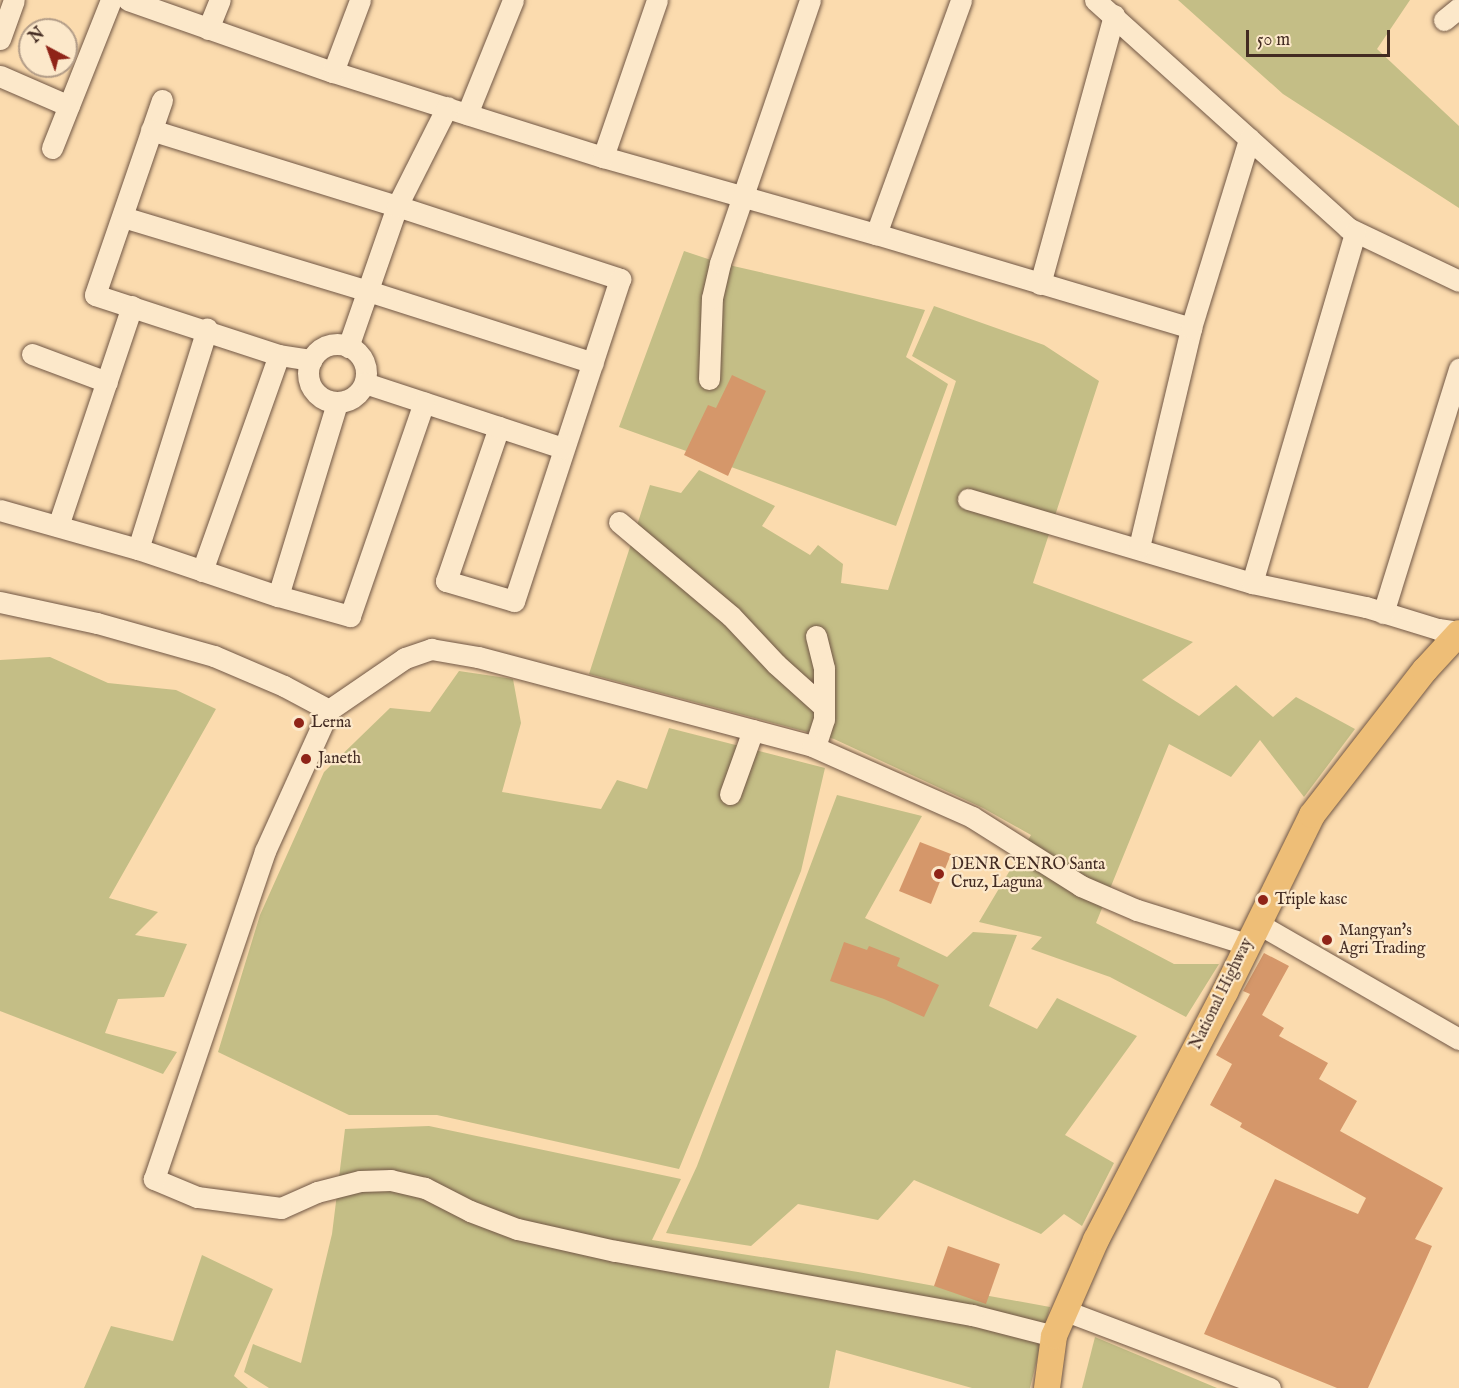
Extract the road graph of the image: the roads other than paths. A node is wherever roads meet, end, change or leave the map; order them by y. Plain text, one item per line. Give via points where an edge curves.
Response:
1 (14, 0) edge
2 (111, 0) edge
3 (128, 0) edge
4 (220, 0) edge
5 (360, 0) edge
6 (513, 0) edge
7 (657, 0) edge
8 (810, 0) edge
9 (961, 0) edge
10 (1095, 0) edge
11 (1114, 15) junction
12 (208, 29) junction
13 (0, 39) edge
14 (333, 72) junction
15 (0, 76) edge
16 (162, 100) dead end
17 (69, 106) junction
18 (447, 107) junction
19 (467, 114) junction
20 (151, 130) junction
21 (1249, 139) junction
22 (52, 148) dead end
23 (603, 157) junction
24 (744, 198) junction
25 (397, 206) junction
26 (123, 217) junction
27 (1355, 233) junction
28 (876, 234) junction
29 (1459, 281) edge
30 (1040, 284) junction
31 (368, 291) junction
32 (132, 306) junction
33 (1191, 328) junction
34 (207, 329) junction
35 (348, 347) junction
36 (32, 354) dead end
37 (279, 355) junction
38 (312, 360) junction
39 (593, 363) junction
40 (1459, 369) edge
41 (709, 379) dead end
42 (106, 382) junction
43 (365, 382) junction
44 (424, 402) junction
45 (337, 403) junction
46 (499, 427) junction
47 (563, 448) junction
48 (968, 499) dead end
49 (0, 510) edge
50 (618, 522) dead end
51 (58, 526) junction
52 (1139, 548) junction
53 (138, 549) junction
54 (202, 571) junction
55 (1252, 583) junction
56 (278, 596) junction
57 (0, 602) edge
58 (1383, 613) junction
59 (1459, 633) edge
60 (816, 636) dead end
61 (824, 707) junction
62 (329, 710) junction
63 (753, 730) junction
64 (815, 747) junction
65 (730, 794) dead end
66 (1252, 933) junction
67 (1459, 1039) edge
68 (1066, 1311) junction
69 (1054, 1336) junction
70 (1047, 1388) edge
71 (1270, 1388) edge

1 - 13 street
2 - 17 street
3 - 12 street
4 - 12 street
5 - 14 street
6 - 19 street
7 - 23 street
8 - 24 street
9 - 28 street
10 - 11 street
11 - 21 street
11 - 30 street
12 - 14 street
14 - 18 street
15 - 17 street
16 - 20 street
17 - 22 street
18 - 19 street
18 - 25 street
19 - 23 street
20 - 25 street
20 - 26 street
21 - 27 street
21 - 33 street
23 - 24 street
24 - 28 street
24 - 41 street via 720,263 712,298
25 - 31 street
25 - 39 street via 620,279
26 - 31 street
26 - 32 street via 95,295
27 - 29 street
27 - 55 street
28 - 30 street
30 - 33 street
31 - 35 street
31 - 39 street
32 - 34 street
32 - 42 street
33 - 52 street
34 - 37 street
34 - 53 street
35 - 38 street via 328,346
35 - 43 street via 363,361
36 - 42 street
37 - 38 street
37 - 54 street
38 - 45 street via 312,387 322,398
39 - 47 street
40 - 58 street
42 - 51 street
43 - 44 street
43 - 45 street via 354,398
44 - 46 street
44 - 56 street via 350,616
45 - 56 street
46 - 47 street
46 - 47 street via 446,581 514,601
48 - 52 street
49 - 51 street
50 - 61 street via 730,616
51 - 53 street
52 - 55 street
53 - 54 street
54 - 56 street
55 - 58 street
57 - 62 street via 97,623 214,656
58 - 59 street
59 - 66 main road, National Highway via 1425,670 1312,815
60 - 61 street via 824,668
61 - 64 street
62 - 63 street via 405,658 431,649 478,657
62 - 69 street via 265,851 154,1179 197,1197 281,1208 349,1183 391,1180 425,1188 517,1229 615,1251 972,1315
63 - 64 street
63 - 65 street
64 - 66 street via 972,817 1082,886 1137,910
66 - 67 street
66 - 68 main road, National Highway via 1096,1239
68 - 69 main road, National Highway
68 - 71 street
69 - 70 main road, National Highway

